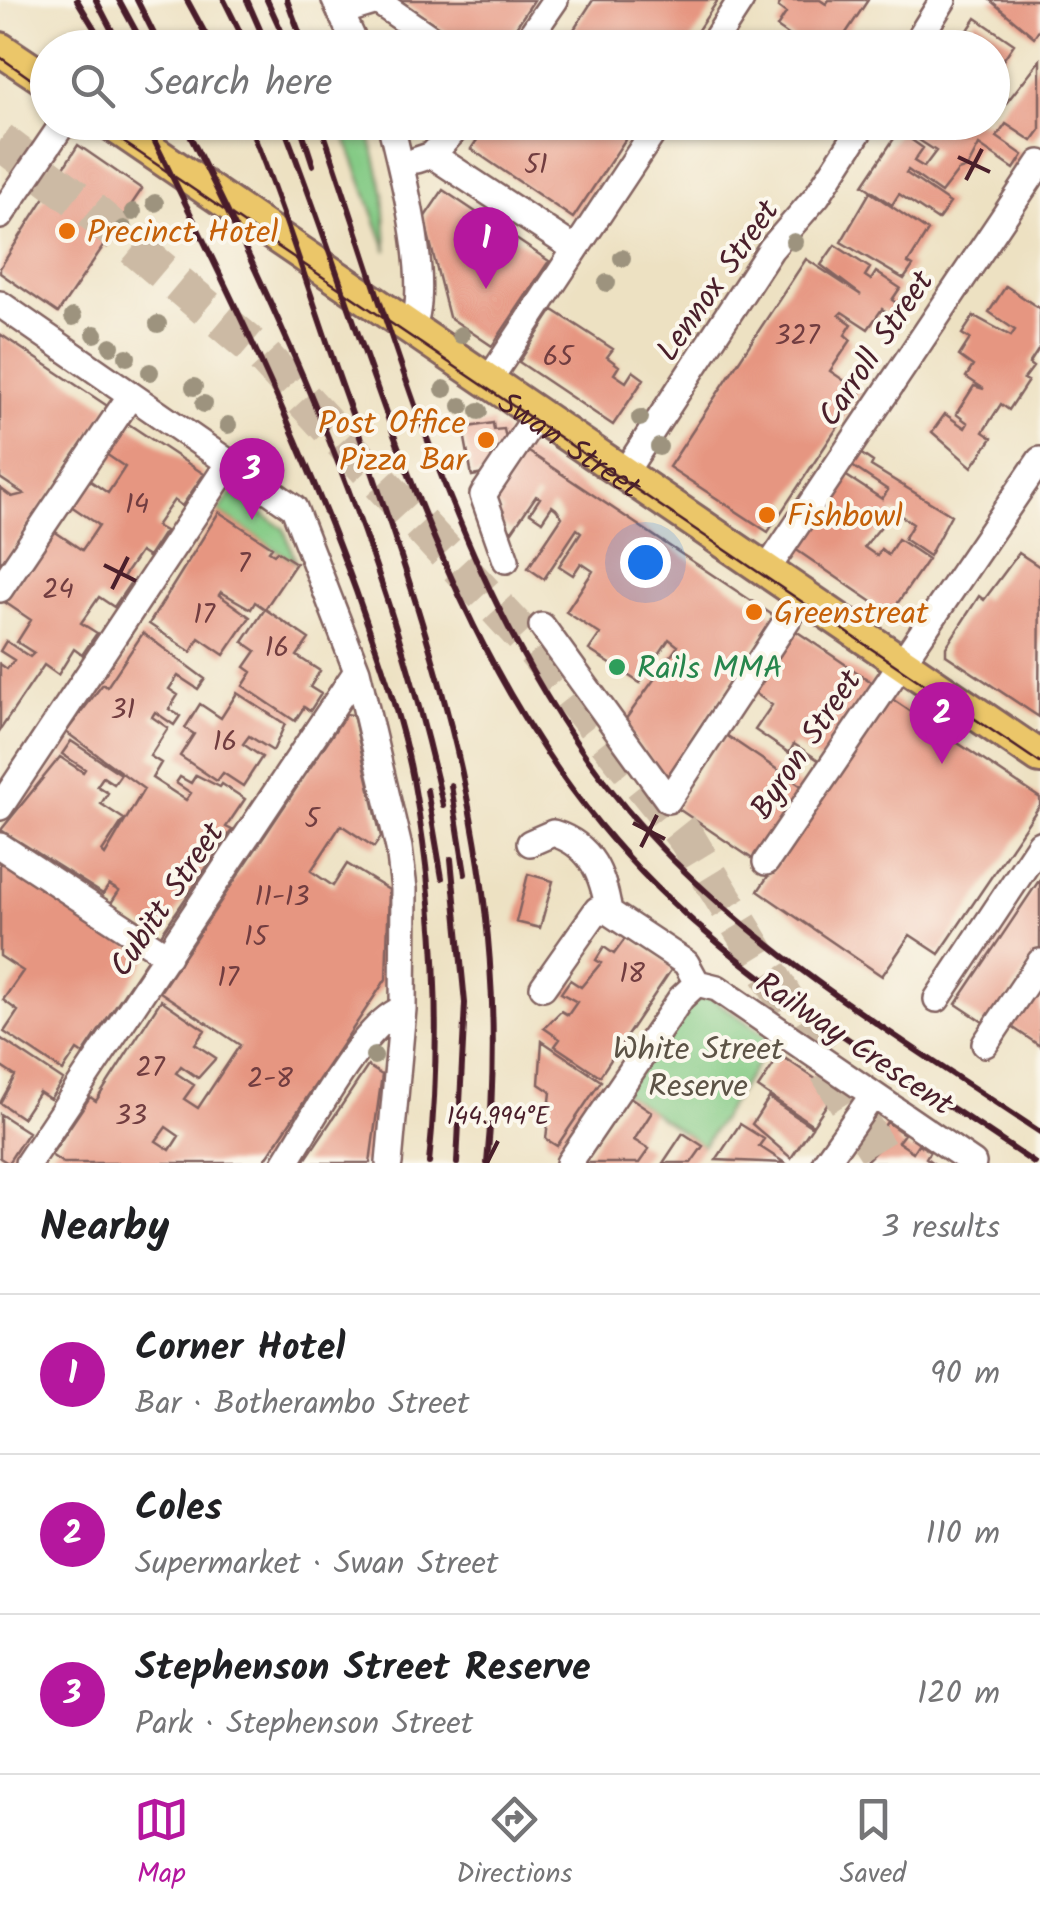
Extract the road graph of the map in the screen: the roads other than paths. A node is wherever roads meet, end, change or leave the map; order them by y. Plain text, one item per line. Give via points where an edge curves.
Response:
1 (554, 0) edge
2 (741, 0) edge
3 (944, 0) edge
4 (338, 6) edge
5 (349, 30) edge
6 (419, 30) edge
7 (534, 30) edge
8 (722, 30) edge
9 (925, 30) edge
10 (0, 49) edge
11 (30, 69) edge
12 (52, 140) edge
13 (135, 140) edge
14 (394, 140) edge
15 (446, 140) edge
16 (648, 140) edge
17 (853, 140) edge
18 (432, 155) junction
19 (1040, 163) edge
20 (400, 166) junction
21 (0, 216) edge
22 (575, 250) junction
23 (0, 304) edge
24 (412, 332) junction
25 (487, 382) junction
26 (130, 394) junction
27 (536, 416) junction
28 (1040, 460) edge
29 (229, 463) junction
30 (623, 475) junction
31 (506, 560) dead end
32 (766, 571) junction
33 (0, 589) edge
34 (803, 596) junction
35 (542, 626) dead end
36 (900, 662) junction
37 (357, 671) junction
38 (1040, 756) edge
39 (0, 807) edge
40 (530, 842) dead end
41 (1040, 844) edge
42 (0, 846) edge
43 (766, 862) dead end
44 (603, 911) junction
45 (168, 956) junction
46 (1040, 962) edge
47 (697, 983) junction
48 (542, 988) dead end
49 (936, 999) dead end
50 (402, 1009) junction
51 (985, 1044) dead end
52 (873, 1095) junction
53 (963, 1160) edge
54 (28, 1163) edge
55 (285, 1163) edge
56 (389, 1163) edge
57 (569, 1163) edge
58 (826, 1163) edge

1 - 7 street
2 - 8 street
3 - 9 street
4 - 5 street
4 - 6 street via 377,1
10 - 11 main road
12 - 21 street
13 - 24 main road, Swan Street
14 - 20 street
15 - 18 street
16 - 22 street
17 - 30 street, Lennox Street via 817,196 771,249
18 - 20 street
18 - 22 street
19 - 32 street, Carroll Street
20 - 24 street via 421,306
22 - 25 street
23 - 26 street
24 - 25 main road, Swan Street
25 - 27 main road, Swan Street
26 - 29 street
26 - 33 street
27 - 30 main road, Swan Street
27 - 31 street via 483,495
28 - 36 street, Byron Street
29 - 37 street via 294,508
29 - 39 street
30 - 32 main road, Swan Street
32 - 34 main road, Swan Street
34 - 35 street via 668,800
34 - 36 main road, Swan Street
36 - 38 main road, Swan Street
36 - 43 street, Byron Street
37 - 45 street, Cubitt Street
37 - 50 street via 400,848
40 - 44 street via 553,833 585,851 600,872
41 - 49 street
42 - 45 street
44 - 47 street via 686,963
44 - 48 street
45 - 54 street, Cubitt Street
46 - 51 street
47 - 52 street, Railway Crescent via 717,988
47 - 57 street
50 - 55 street via 388,1014 365,1042
50 - 56 street
52 - 53 street, Railway Crescent
52 - 58 street

